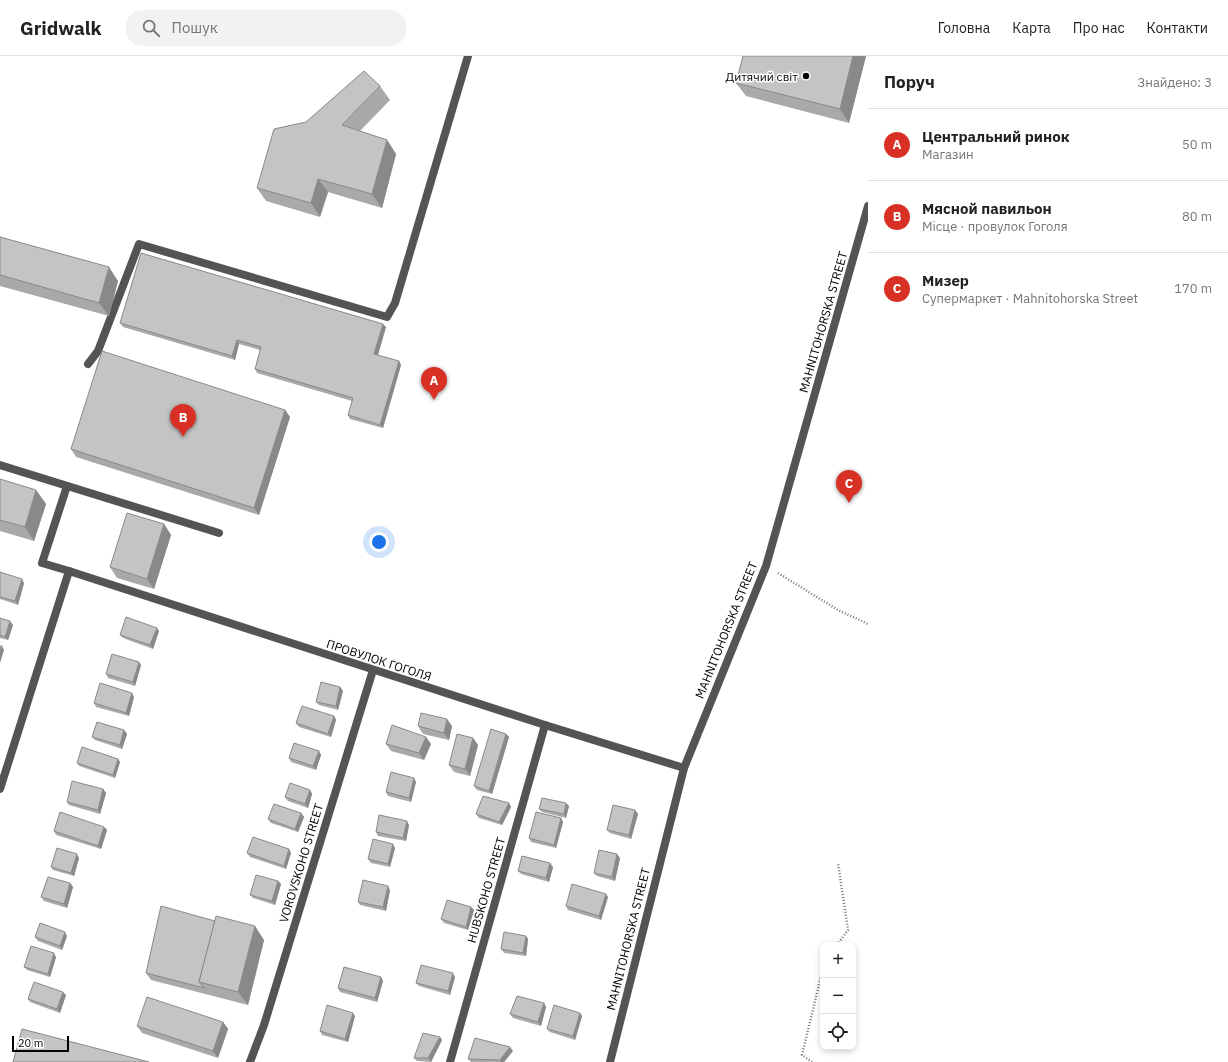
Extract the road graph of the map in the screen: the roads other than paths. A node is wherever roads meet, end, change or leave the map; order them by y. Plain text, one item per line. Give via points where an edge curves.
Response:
1 (468, 56) edge
2 (868, 206) edge
3 (88, 364) dead end
4 (0, 465) edge
5 (67, 486) junction
6 (219, 533) dead end
7 (69, 571) junction
8 (373, 670) junction
9 (545, 725) junction
10 (684, 768) junction
11 (0, 789) edge
12 (250, 1062) edge
13 (450, 1062) edge
14 (610, 1062) edge

1 - 3 street via 395,303 387,317 139,244 98,351
2 - 10 street, MAHNITOHORSKA STREET via 766,566
4 - 5 street
5 - 6 street
5 - 7 street, ПРОВУЛОК ГОГОЛЯ via 42,563
7 - 8 street, ПРОВУЛОК ГОГОЛЯ
7 - 11 street
8 - 9 street, ПРОВУЛОК ГОГОЛЯ
8 - 12 street, VOROVSKOHO STREET via 264,1026
9 - 10 street, ПРОВУЛОК ГОГОЛЯ
9 - 13 street, HUBSKOHO STREET
10 - 14 street, MAHNITOHORSKA STREET

